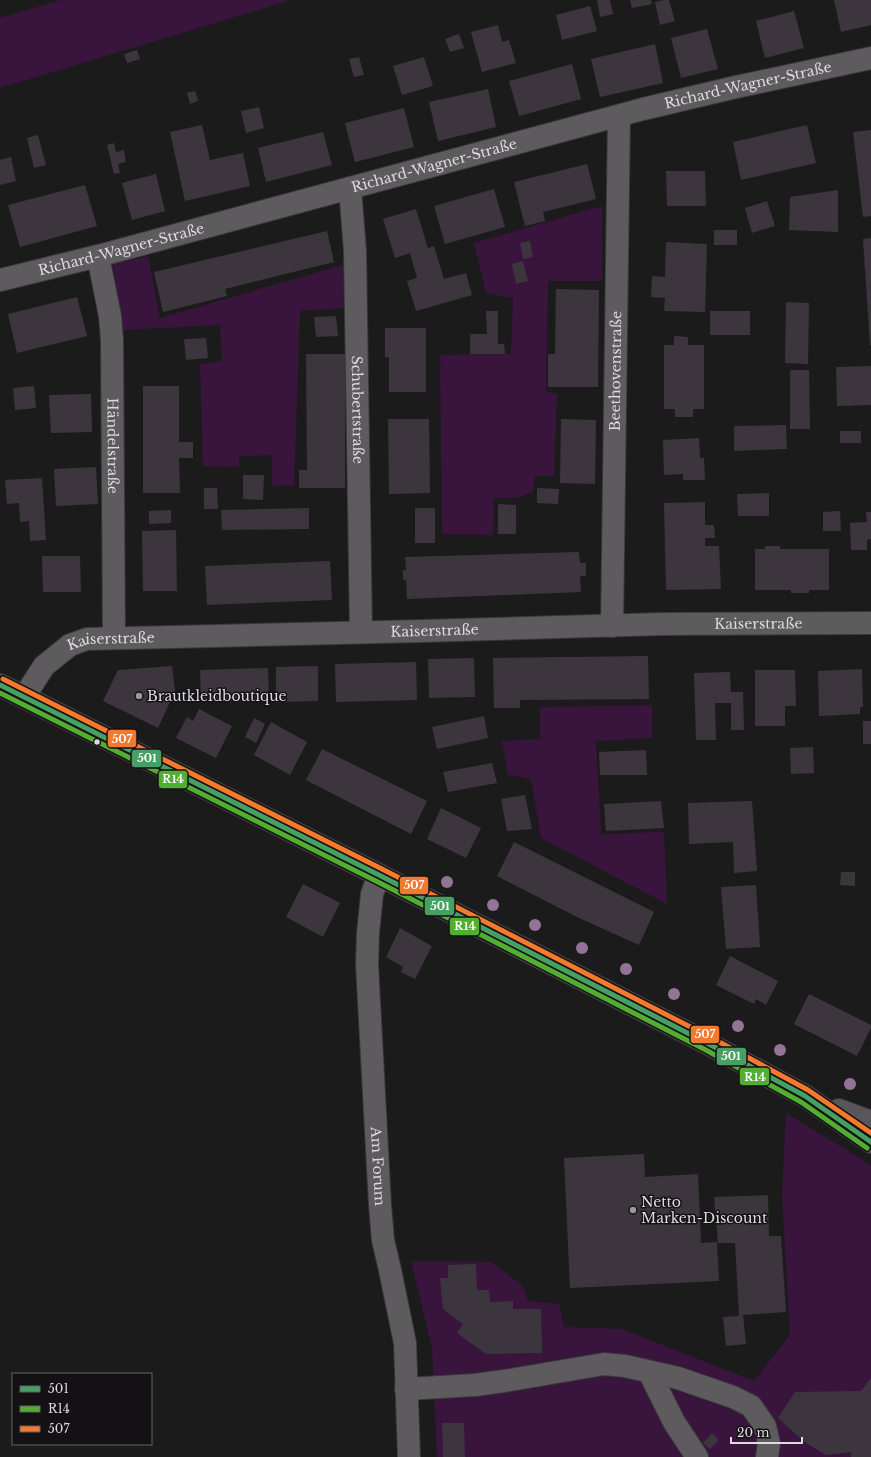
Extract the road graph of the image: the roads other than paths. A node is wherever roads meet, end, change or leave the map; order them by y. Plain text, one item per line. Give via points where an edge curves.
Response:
1 (871, 58) edge
2 (619, 116) junction
3 (350, 188) junction
4 (98, 256) junction
5 (0, 280) edge
6 (871, 623) edge
7 (612, 626) junction
8 (361, 632) junction
9 (114, 638) junction
10 (0, 685) edge
11 (24, 697) junction
12 (379, 875) junction
13 (805, 1096) junction
14 (871, 1122) edge
15 (871, 1142) edge
16 (649, 1372) junction
17 (406, 1389) junction
18 (409, 1457) edge
19 (697, 1457) edge
20 (767, 1457) edge

1 - 2 street, Richard-Wagner-Straße via 736,87
2 - 3 street, Richard-Wagner-Straße
2 - 7 street, Beethovenstraße
3 - 4 street, Richard-Wagner-Straße
3 - 8 street, Schubertstraße via 355,258
4 - 5 street, Richard-Wagner-Straße
4 - 9 street, Händelstraße via 112,340
6 - 7 street, Kaiserstraße
7 - 8 street, Kaiserstraße
8 - 9 street, Kaiserstraße
9 - 11 street, Kaiserstraße via 87,639 70,645 44,666
10 - 11 main road
11 - 12 main road
12 - 13 main road via 596,985
12 - 17 street, Am Forum via 372,894 367,964 378,1181 383,1240 405,1343
13 - 14 main road
13 - 15 main road
16 - 17 street via 604,1364 475,1385
16 - 19 street via 674,1422
16 - 20 street via 678,1378 751,1406 764,1426 769,1443
17 - 18 street, Am Forum

